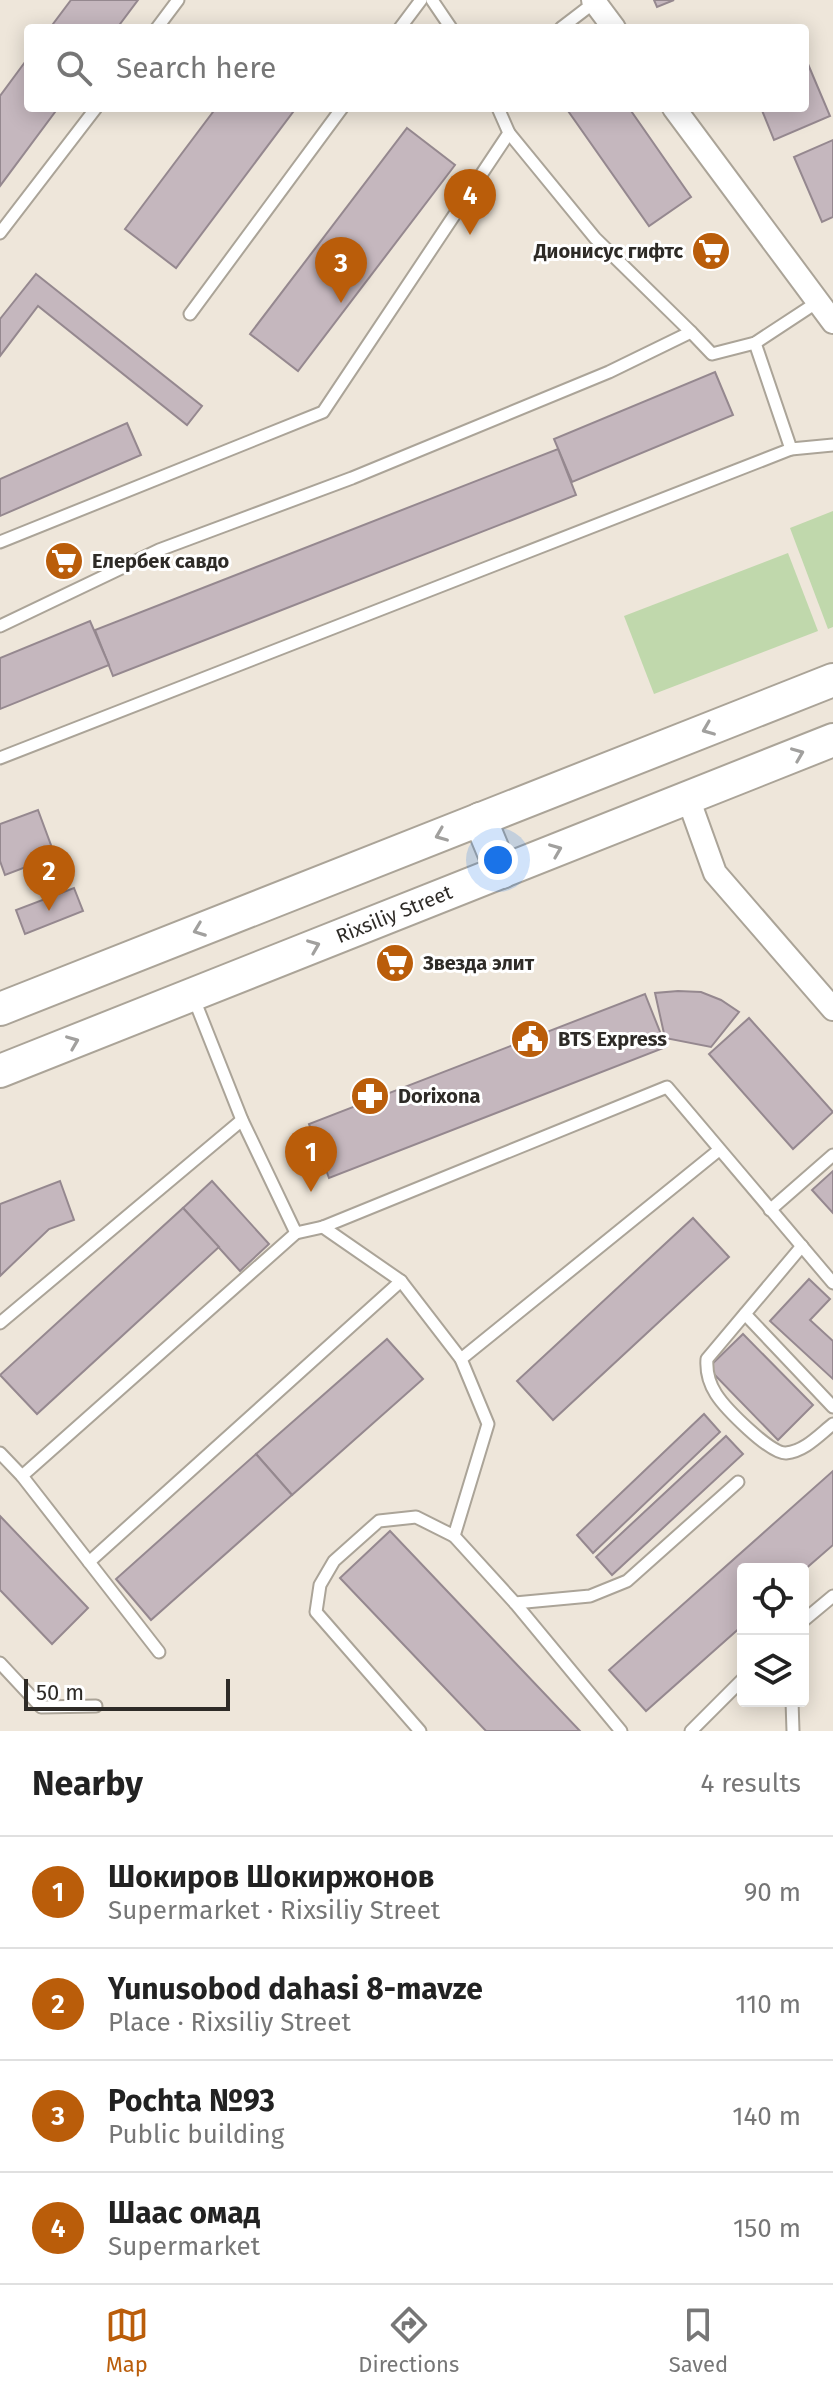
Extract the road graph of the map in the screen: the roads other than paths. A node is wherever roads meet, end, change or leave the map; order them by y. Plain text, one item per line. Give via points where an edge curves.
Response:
1 (178, 0) edge
2 (421, 0) edge
3 (432, 0) edge
4 (594, 1) edge
5 (160, 24) edge
6 (403, 24) edge
7 (448, 24) edge
8 (566, 24) edge
9 (611, 24) edge
10 (93, 112) edge
11 (339, 112) edge
12 (500, 112) edge
13 (677, 112) edge
14 (509, 133) junction
15 (0, 233) edge
16 (819, 301) junction
17 (190, 314) dead end
18 (833, 322) edge
19 (691, 332) junction
20 (755, 343) junction
21 (833, 445) edge
22 (791, 449) junction
23 (0, 542) edge
24 (0, 626) edge
25 (833, 680) edge
26 (833, 740) edge
27 (0, 758) edge
28 (688, 798) junction
29 (480, 819) junction
30 (502, 872) junction
31 (192, 994) junction
32 (0, 1009) edge
33 (833, 1009) edge
34 (0, 1071) edge
35 (242, 1120) junction
36 (719, 1150) junction
37 (833, 1155) edge
38 (770, 1210) junction
39 (323, 1227) junction
40 (296, 1233) junction
41 (802, 1246) junction
42 (401, 1281) junction
43 (833, 1283) edge
44 (745, 1314) junction
45 (0, 1323) edge
46 (461, 1359) junction
47 (833, 1407) edge
48 (833, 1424) edge
49 (0, 1453) edge
50 (22, 1476) junction
51 (738, 1482) dead end
52 (454, 1536) junction
53 (89, 1562) junction
54 (833, 1596) edge
55 (515, 1603) junction
56 (809, 1616) edge
57 (159, 1652) dead end
58 (0, 1663) edge
59 (737, 1685) edge
60 (96, 1706) dead end
61 (792, 1707) edge
62 (420, 1731) edge
63 (621, 1731) edge
64 (691, 1731) edge
65 (793, 1731) edge

1 - 5 lane
2 - 6 lane
3 - 7 lane
4 - 8 lane
4 - 9 street
10 - 15 lane
11 - 17 lane
12 - 14 lane
13 - 16 street
14 - 19 lane via 595,238
14 - 23 lane via 323,412
16 - 18 street
16 - 20 lane
19 - 20 lane via 712,354
19 - 24 lane via 609,372 352,478 159,550
20 - 22 lane
21 - 22 lane
22 - 27 lane
25 -> 29 main road
28 -> 26 main road, Rixsiliy Street
30 -> 28 main road, Rixsiliy Street
28 - 33 street via 715,873
29 - 30 main road
29 -> 32 main road
31 -> 30 main road, Rixsiliy Street
34 -> 31 main road, Rixsiliy Street
31 - 35 lane
35 - 40 lane
35 - 45 lane
36 - 38 lane
36 - 39 lane via 667,1087
36 - 46 lane
37 - 38 lane
38 - 41 lane
39 - 40 lane
39 - 42 lane
40 - 50 lane
41 - 43 lane
41 - 44 lane
42 - 46 lane
42 - 53 lane
44 - 47 lane
44 - 48 lane via 707,1359 706,1373 717,1396 770,1448 783,1453 803,1448
46 - 52 lane via 488,1424
49 - 50 lane
50 - 53 lane
51 - 55 lane via 627,1581 590,1596
52 - 55 lane
52 - 62 lane via 416,1517 379,1521 334,1561 320,1585 316,1612
53 - 57 lane
54 - 56 lane
55 - 63 lane
58 - 60 lane via 41,1707
59 - 64 lane
61 - 65 lane

